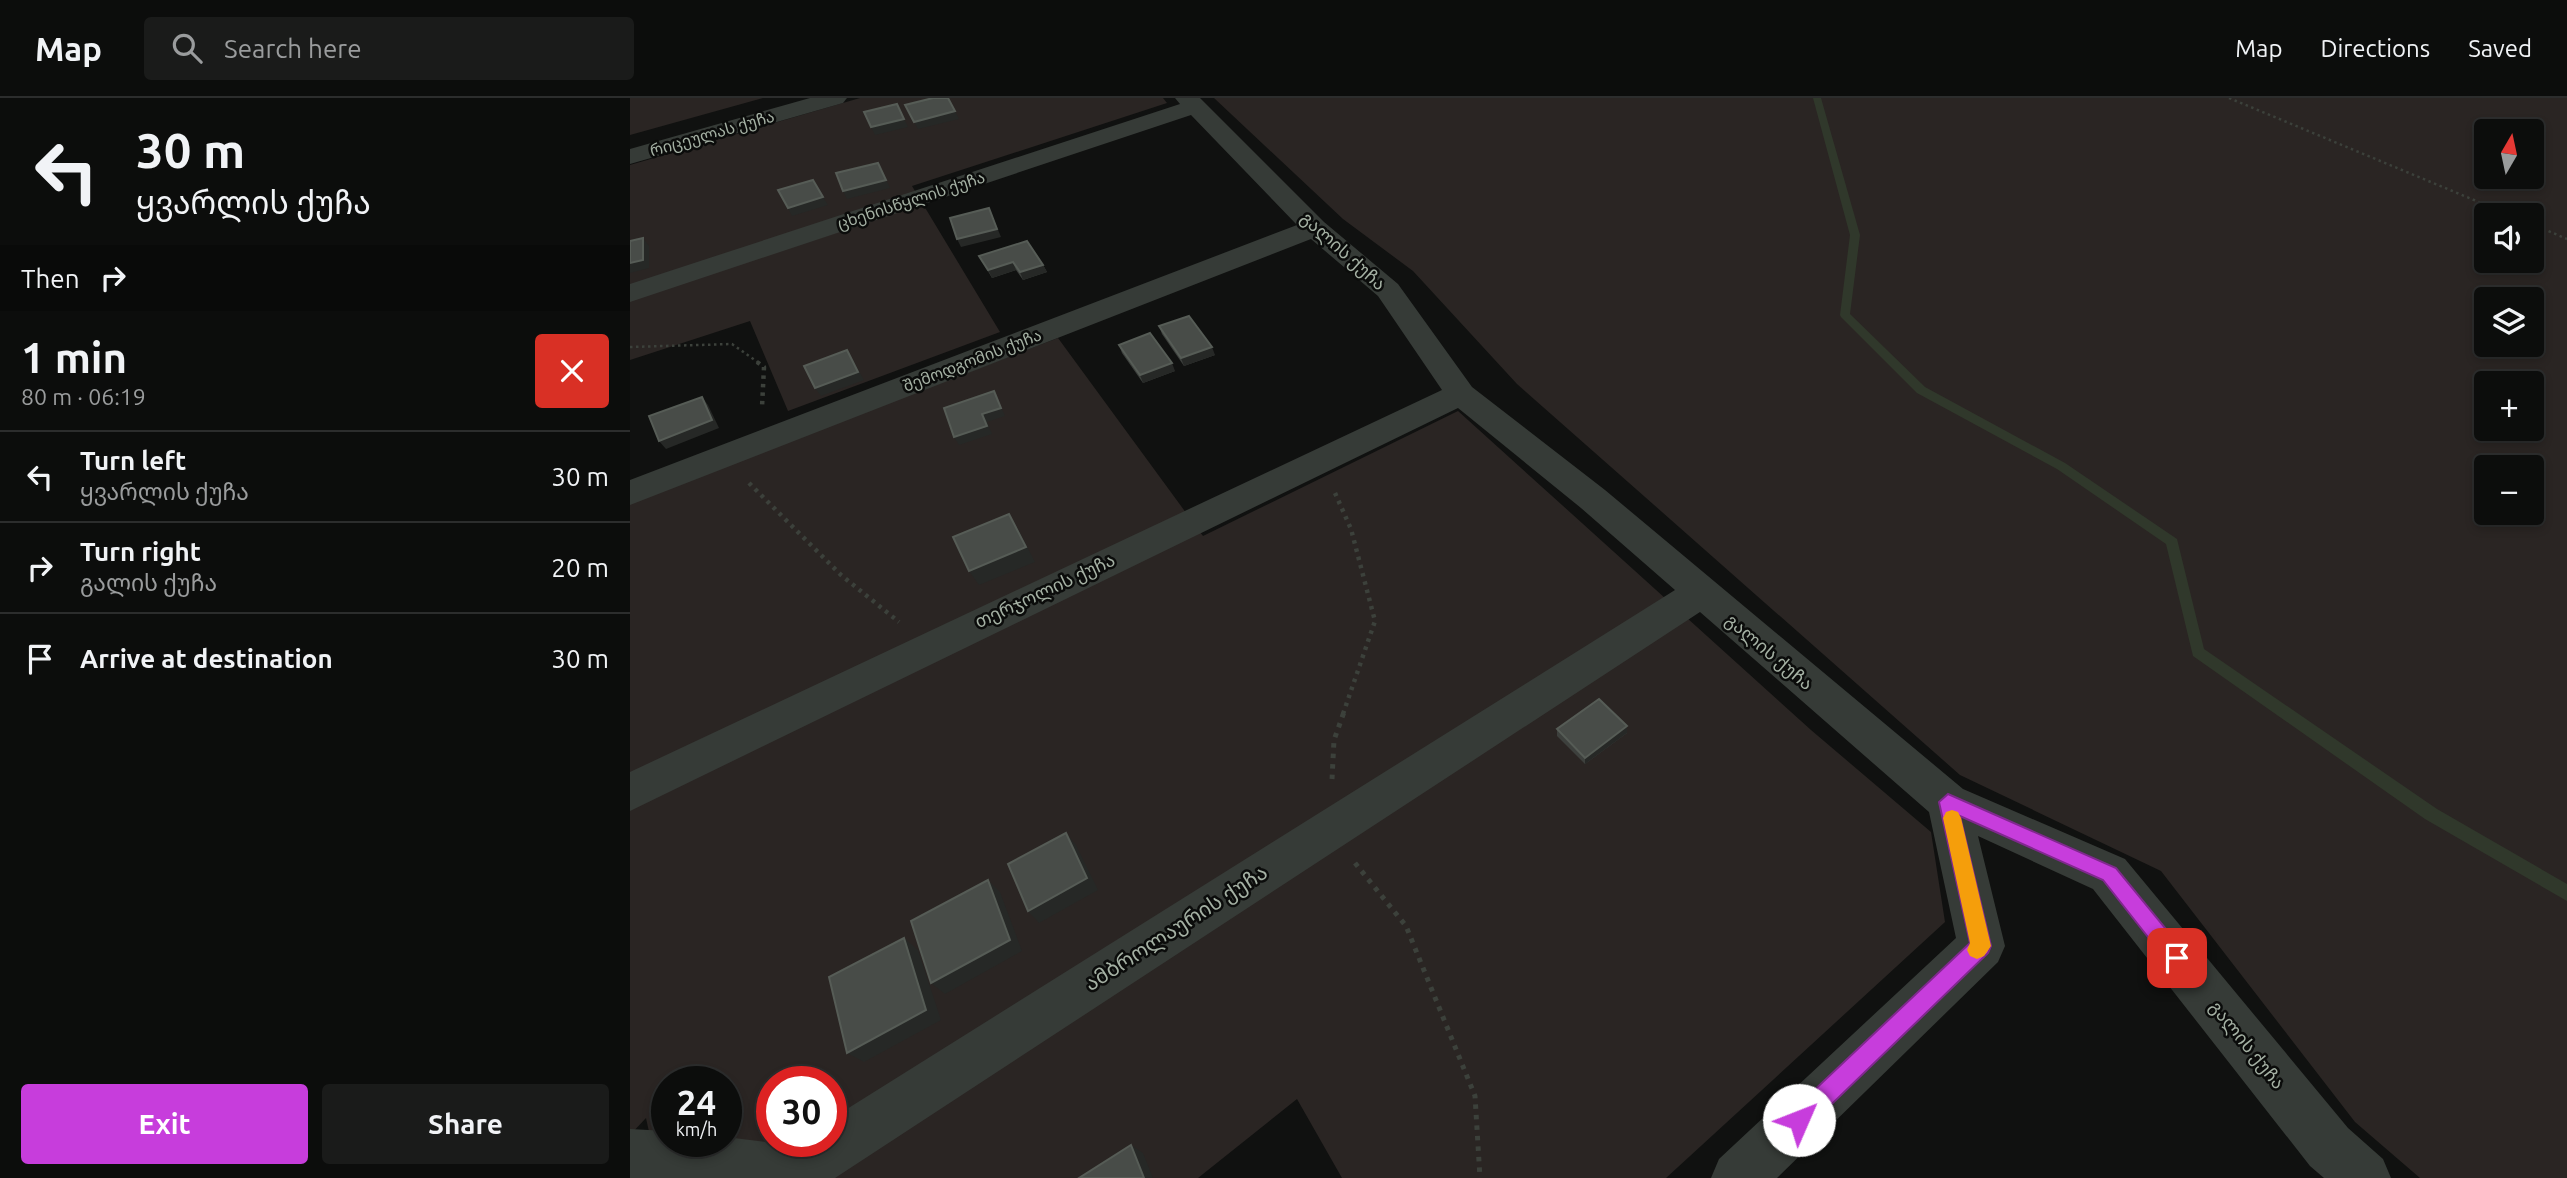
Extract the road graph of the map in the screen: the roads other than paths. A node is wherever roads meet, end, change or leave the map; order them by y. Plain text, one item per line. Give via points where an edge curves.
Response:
1 (835, 98) edge
2 (1190, 103) edge
3 (630, 157) edge
4 (1315, 228) junction
5 (630, 293) edge
6 (1461, 394) junction
7 (630, 493) edge
8 (1700, 593) junction
9 (630, 792) edge
10 (1948, 802) junction
11 (630, 1159) edge
12 (1738, 1178) edge
13 (2364, 1178) edge

1 - 3 street, რიცეულას ქუჩა
2 - 4 street, გალის ქუჩა
2 - 5 street, ცხენისწყლის ქუჩა
4 - 6 street, გალის ქუჩა via 1388,290
4 - 7 street, შემოდგომის ქუჩა
6 - 8 street, გალის ქუჩა
6 - 9 street, თერჯოლის ქუჩა
8 - 10 street, გალის ქუჩა
8 - 11 street, ამბროლაურის ქუჩა via 796,1172 635,1154
10 - 12 street via 1981,946
10 - 13 street, გალის ქუჩა via 2109,874 2329,1147

